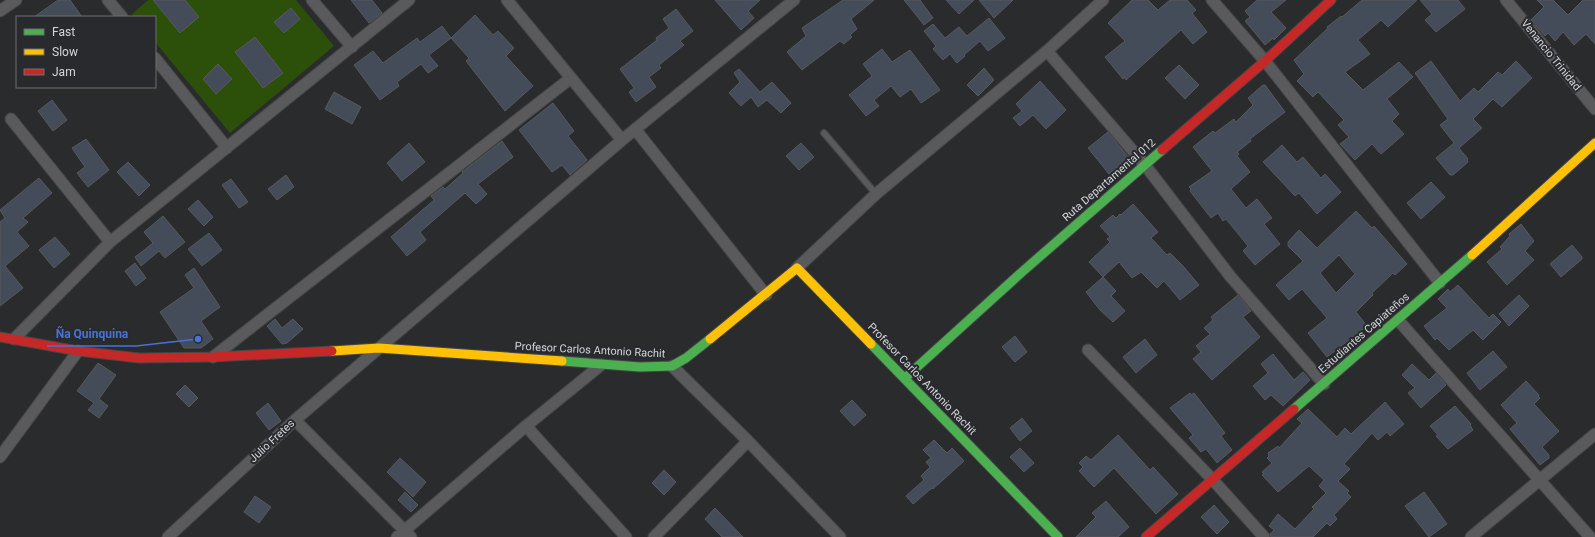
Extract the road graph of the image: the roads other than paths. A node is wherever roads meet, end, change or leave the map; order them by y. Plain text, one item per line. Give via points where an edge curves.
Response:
1 (16, 0) edge
2 (108, 0) edge
3 (312, 0) edge
4 (409, 0) edge
5 (507, 0) edge
6 (794, 0) edge
7 (1103, 0) edge
8 (1212, 0) edge
9 (1330, 0) edge
10 (1506, 0) edge
11 (0, 11) edge
12 (121, 16) edge
13 (352, 47) junction
14 (1047, 51) junction
15 (156, 59) edge
16 (1266, 61) junction
17 (571, 78) junction
18 (1595, 109) edge
19 (11, 119) dead end
20 (635, 129) junction
21 (824, 133) dead end
22 (622, 140) junction
23 (1595, 143) edge
24 (228, 148) junction
25 (1145, 164) junction
26 (876, 194) junction
27 (110, 242) junction
28 (798, 268) junction
29 (1440, 283) junction
30 (766, 295) junction
31 (1398, 320) junction
32 (0, 337) edge
33 (14, 339) junction
34 (379, 348) junction
35 (1088, 350) dead end
36 (78, 351) junction
37 (212, 356) junction
38 (601, 365) junction
39 (672, 366) junction
40 (904, 378) junction
41 (1324, 384) junction
42 (295, 420) junction
43 (526, 426) junction
44 (1595, 434) edge
45 (748, 441) junction
46 (0, 457) edge
47 (1213, 480) junction
48 (1539, 480) junction
49 (404, 535) edge
50 (168, 537) edge
51 (626, 537) edge
52 (654, 537) edge
53 (840, 537) edge
54 (1058, 537) edge
55 (1146, 537) edge
56 (1264, 537) edge
57 (1471, 537) edge
58 (1590, 537) edge

1 - 11 street
2 - 12 street
3 - 13 street
4 - 13 street
5 - 17 street
6 - 20 street, Julio Fretes
7 - 14 street
8 - 16 street
9 - 16 main road, Ruta Departamental 012
10 - 18 street, Venancio Trinidad
13 - 24 street
14 - 25 street
14 - 26 street
15 - 24 street
16 - 25 main road, Ruta Departamental 012
16 - 29 street
17 - 22 street
17 - 37 street
19 - 27 street
20 - 22 street, Julio Fretes
20 - 30 street
21 - 26 lane
22 - 34 street, Julio Fretes
23 - 29 main road, Estudiantes Capiateños
24 - 27 street
25 - 40 main road, Ruta Departamental 012
25 - 41 street via 1230,276
26 - 28 street
27 - 33 street
28 - 30 main road, Profesor Carlos Antonio Rachit
28 - 40 main road, Profesor Carlos Antonio Rachit
29 - 31 main road, Estudiantes Capiateños
30 - 39 main road, Profesor Carlos Antonio Rachit via 686,358
31 - 41 main road, Estudiantes Capiateños
31 - 48 street
32 - 33 main road, Profesor Carlos Antonio Rachit
33 - 36 main road, Profesor Carlos Antonio Rachit
34 - 37 main road, Profesor Carlos Antonio Rachit
34 - 38 main road, Profesor Carlos Antonio Rachit via 435,350
34 - 42 street, Julio Fretes
35 - 47 street
36 - 37 main road, Profesor Carlos Antonio Rachit via 139,358
36 - 46 street
38 - 39 main road, Profesor Carlos Antonio Rachit
38 - 43 street
39 - 45 street
40 - 54 main road, Profesor Carlos Antonio Rachit
41 - 47 main road, Estudiantes Capiateños
42 - 49 street
42 - 50 street, Julio Fretes
43 - 49 street
43 - 51 street
44 - 48 street
45 - 52 street
45 - 53 street
47 - 55 main road, Estudiantes Capiateños
47 - 56 street
48 - 57 street
48 - 58 street

